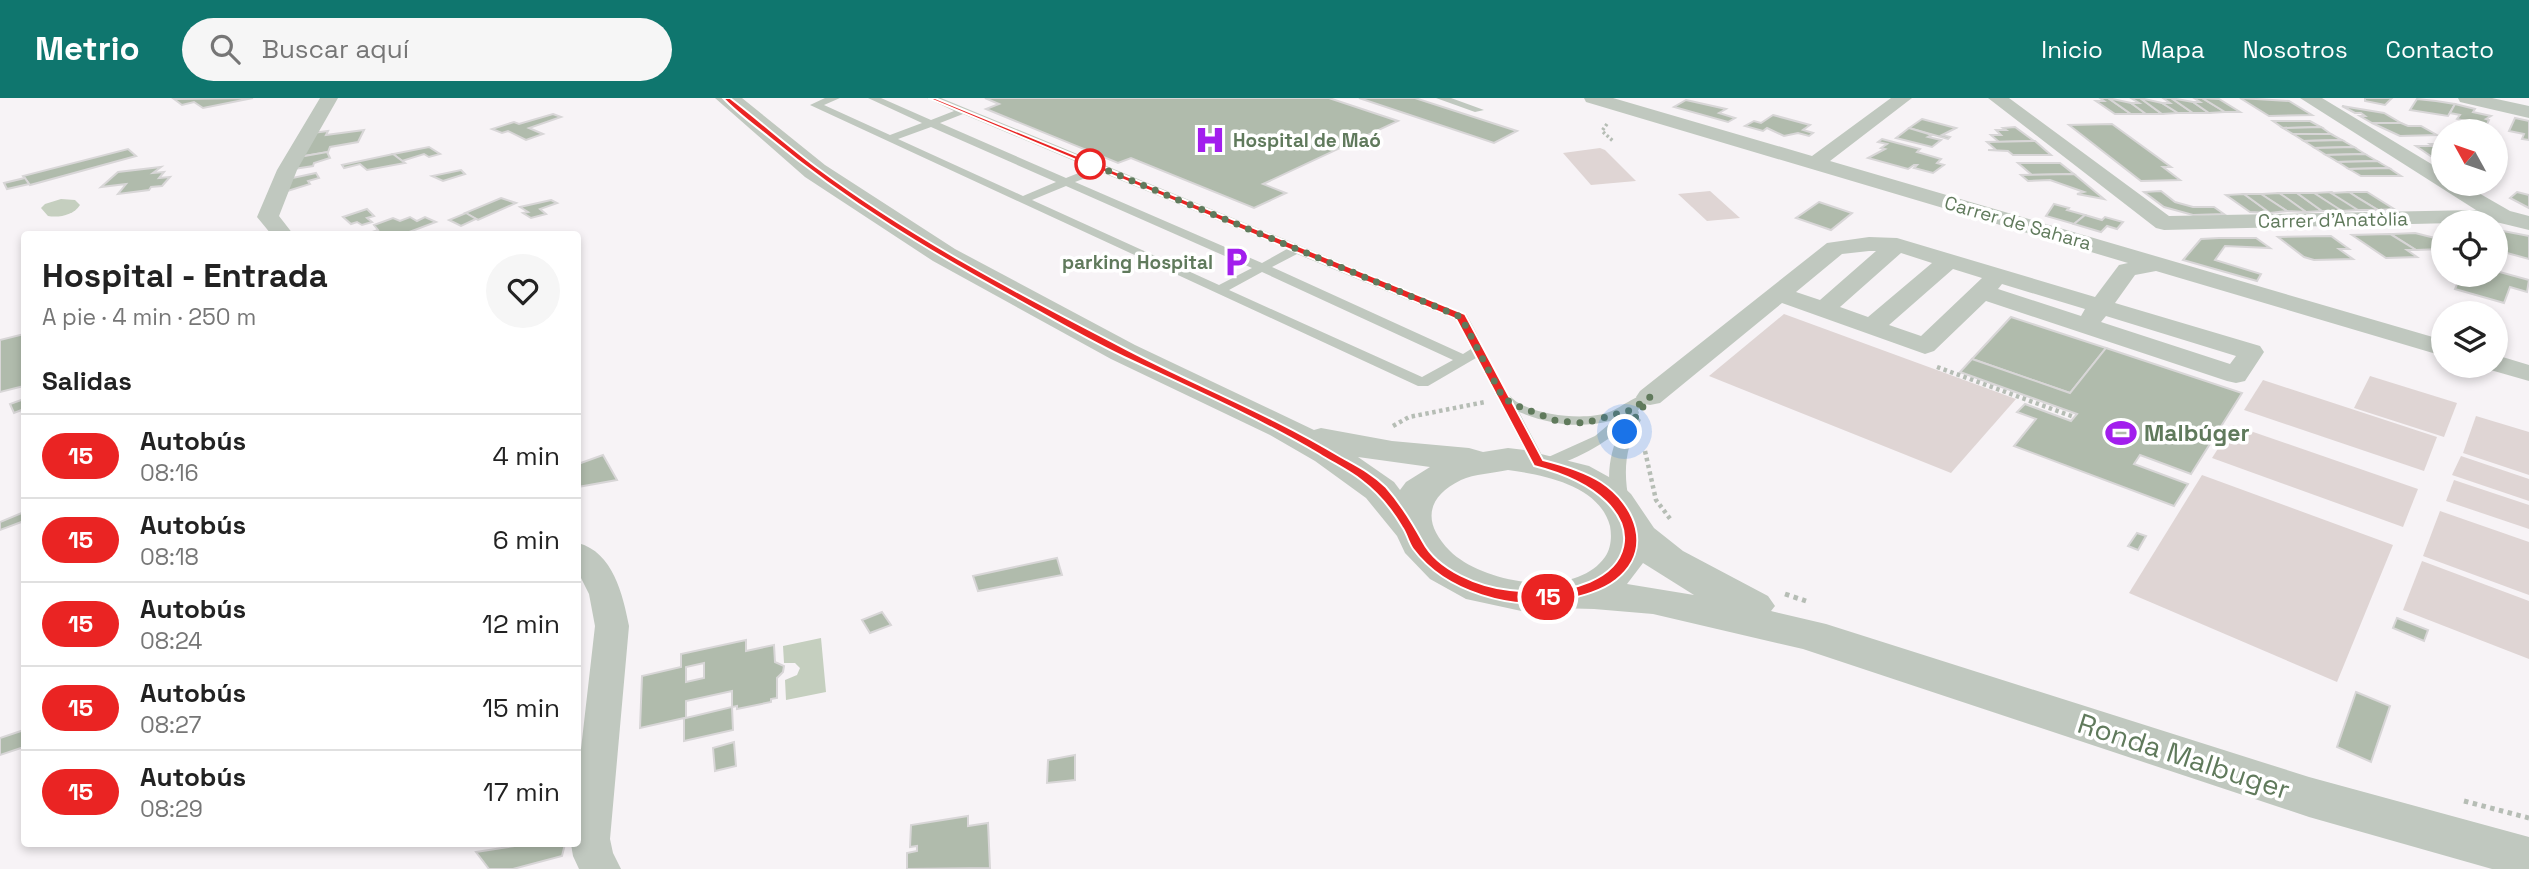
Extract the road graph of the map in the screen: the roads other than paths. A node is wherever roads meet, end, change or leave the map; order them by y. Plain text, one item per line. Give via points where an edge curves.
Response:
1 (329, 98) edge
2 (727, 98) edge
3 (835, 98) edge
4 (873, 98) edge
5 (932, 98) edge
6 (1441, 98) edge
7 (1593, 98) edge
8 (1903, 98) edge
9 (1997, 98) edge
10 (2309, 98) edge
11 (2467, 98) edge
12 (1479, 110) dead end
13 (963, 111) junction
14 (2529, 112) edge
15 (930, 123) junction
16 (889, 139) junction
17 (1815, 163) junction
18 (1100, 167) junction
19 (2431, 173) edge
20 (1066, 182) junction
21 (2468, 196) edge
22 (1023, 200) junction
23 (2492, 210) edge
24 (2431, 217) edge
25 (2508, 218) edge
26 (2164, 223) junction
27 (2529, 223) edge
28 (280, 231) edge
29 (1897, 245) junction
30 (1297, 249) junction
31 (1948, 260) junction
32 (2135, 261) junction
33 (1261, 267) junction
34 (1990, 283) junction
35 (1219, 290) junction
36 (1779, 294) junction
37 (1824, 310) junction
38 (2093, 316) junction
39 (1872, 327) junction
40 (2431, 345) edge
41 (1478, 351) junction
42 (1464, 359) junction
43 (2508, 367) edge
44 (2529, 373) edge
45 (1650, 397) junction
46 (1503, 398) junction
47 (1283, 427) junction
48 (1485, 461) junction
49 (1542, 464) junction
50 (1626, 517) junction
51 (1410, 527) junction
52 (581, 556) edge
53 (1561, 596) junction
54 (1842, 644) junction
55 (2529, 858) edge
56 (601, 869) edge

1 - 28 street via 276,190 268,217
2 - 47 street via 815,171 944,255 1123,352
3 - 16 lane via 815,105
4 - 15 lane
5 - 13 lane
6 - 12 lane
7 - 17 street, Carrer de Sahara
8 - 17 street
9 - 26 street
10 - 19 street
11 - 14 street
13 - 15 lane
13 - 18 lane
15 - 16 lane
15 - 20 lane
16 - 22 lane
17 - 32 street, Carrer de Sahara
18 - 20 lane
18 - 30 lane
20 - 22 lane
20 - 33 lane
21 - 23 street, Carrer d'Anatòlia
22 - 35 lane
24 - 26 street, Carrer d'Anatòlia
25 - 27 street, Carrer d'Anatòlia
26 - 32 street
29 - 31 street
29 - 36 street via 1835,248
29 - 37 street
30 - 33 lane
30 - 41 lane via 1461,317
31 - 34 street
31 - 39 street
32 - 38 street
32 - 40 street, Carrer de Sahara
33 - 35 lane
33 - 42 lane
34 - 38 street
34 - 39 street via 1925,346
35 - 42 lane via 1423,383
36 - 37 street
36 - 45 street
37 - 39 street
38 - 38 street via 2236,375 2251,352
41 - 42 lane
41 - 46 lane
43 - 44 street
45 - 46 lane via 1609,418 1572,424 1540,416
45 - 49 lane via 1600,439
45 - 50 lane via 1619,447 1617,483
46 - 49 lane
47 - 48 street via 1359,448
47 - 51 street via 1365,476
48 - 49 street
48 - 51 street via 1429,481 1416,495
49 - 50 street via 1597,486
50 - 53 street via 1632,542 1626,561 1589,589
50 - 54 street, Ronda Malbuger via 1637,537 1703,582
51 - 53 street via 1430,561 1475,587 1503,595
52 - 56 street via 597,570 612,626 590,839
53 - 54 street, Ronda Malbuger via 1653,600
54 - 55 street, Ronda Malbuger via 2309,797

